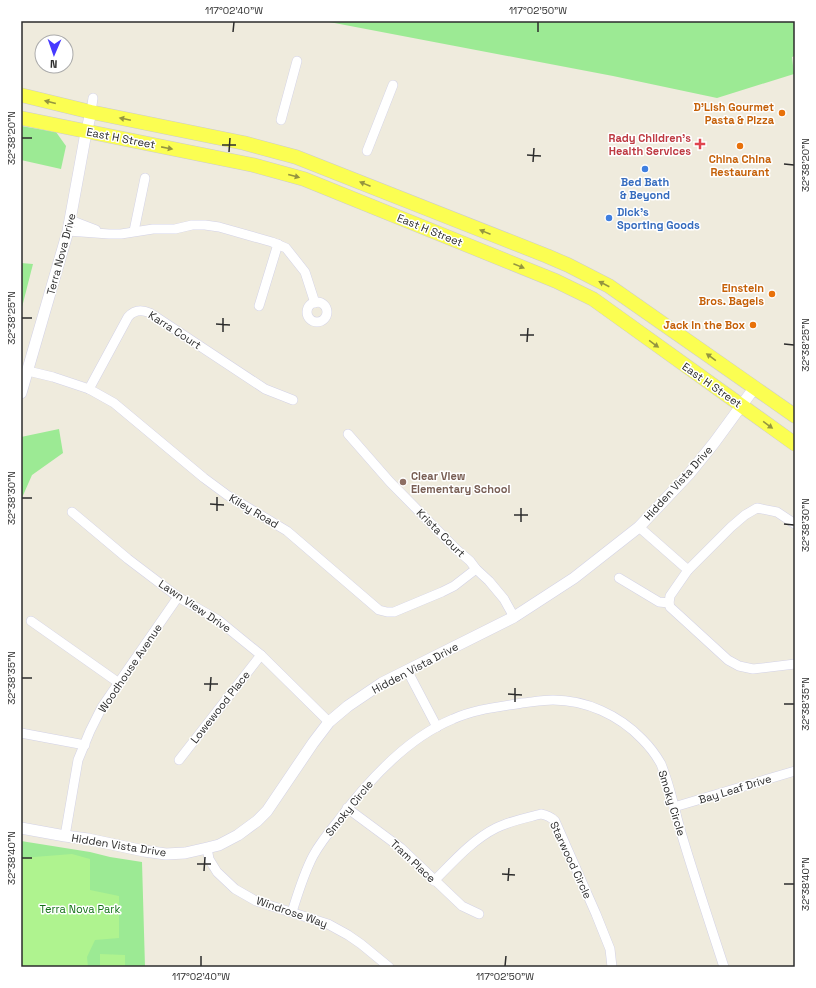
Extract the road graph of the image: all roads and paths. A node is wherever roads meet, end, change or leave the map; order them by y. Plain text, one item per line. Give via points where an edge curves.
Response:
1 (297, 60) dead end
2 (393, 85) dead end
3 (21, 95) edge
4 (92, 105) junction
5 (21, 118) edge
6 (281, 120) dead end
7 (86, 132) junction
8 (367, 151) dead end
9 (145, 178) dead end
10 (69, 226) junction
11 (134, 231) junction
12 (278, 244) junction
13 (315, 303) dead end
14 (259, 306) dead end
15 (28, 372) junction
16 (755, 387) junction
17 (89, 389) junction
18 (21, 393) edge
19 (293, 400) dead end
20 (742, 406) junction
21 (795, 416) edge
22 (348, 434) dead end
23 (795, 444) edge
24 (72, 512) dead end
25 (795, 524) edge
26 (639, 527) junction
27 (476, 569) junction
28 (688, 570) junction
29 (619, 578) dead end
30 (178, 597) junction
31 (669, 603) junction
32 (514, 617) junction
33 (31, 621) dead end
34 (261, 655) junction
35 (795, 664) edge
36 (406, 670) junction
37 (118, 682) junction
38 (329, 722) junction
39 (437, 727) junction
40 (21, 732) edge
41 (85, 745) junction
42 (179, 760) dead end
43 (795, 771) edge
44 (674, 807) junction
45 (347, 808) junction
46 (21, 828) edge
47 (65, 836) junction
48 (207, 848) junction
49 (434, 881) junction
50 (292, 912) junction
51 (479, 914) dead end
52 (388, 967) edge
53 (612, 967) edge
54 (724, 967) edge

1 - 6 street
2 - 8 street
4 -> 3 main road, East H Street
4 - 7 street, Terra Nova Drive
16 -> 4 main road, East H Street via 609,286 547,256 296,157
5 - 7 main road, East H Street
7 - 10 street, Terra Nova Drive
7 -> 20 main road, East H Street via 253,165 304,179 556,281 593,299
9 - 11 street
10 - 11 street via 109,234
10 - 15 street, Terra Nova Drive
11 - 12 street via 205,225
12 - 13 street via 286,248 305,272
12 - 14 street
15 - 17 street, Kiley Road
15 - 18 street, Terra Nova Drive
16 - 20 street, Hidden Vista Drive
16 - 21 main road, East H Street
17 - 19 street, Karra Court via 128,317 142,310 265,389
17 - 27 street, Kiley Road via 114,404 204,478 287,531 379,610 394,612 442,592
20 -> 23 main road, East H Street
20 - 26 street, Hidden Vista Drive via 689,474
22 - 27 street, Krista Court via 390,482
24 - 30 street, Lawn View Drive
25 - 28 street via 777,512 757,508 731,527
26 - 28 street
26 - 32 street, Hidden Vista Drive via 574,578
27 - 32 street, Krista Court via 497,590
28 - 31 street via 670,596
29 - 31 street via 659,602
30 - 34 street, Lawn View Drive via 218,620
30 - 37 street, Woodhouse Avenue
31 - 35 street via 670,607 728,660 739,666 753,669
32 - 36 street, Hidden Vista Drive
33 - 37 street
34 - 38 street, Lawn View Drive
34 - 42 street, Lowewood Place
36 - 38 street, Hidden Vista Drive via 382,682
36 - 39 street
37 - 41 street, Woodhouse Avenue via 102,708
38 - 48 street, Hidden Vista Drive via 261,818 238,835
39 - 44 street, Smoky Circle via 477,710 532,702 576,702 597,708 617,718 646,743 661,765
39 - 45 street, Smoky Circle via 387,764
40 - 41 street
41 - 47 street, Woodhouse Avenue via 78,760
43 - 44 street, Bay Leaf Drive
44 - 54 street, Smoky Circle
45 - 49 street, Tram Place via 401,848
45 - 50 street, Smoky Circle via 313,855
46 - 47 street, Hidden Vista Drive
47 - 48 street, Hidden Vista Drive via 166,854
48 - 50 street, Windrose Way via 209,859 217,872 235,889 256,901
49 - 51 street, Tram Place via 462,906
49 - 53 street, Starwood Circle via 473,843 495,828 541,814 552,817 610,949
50 - 52 street, Windrose Way via 328,924 348,935

